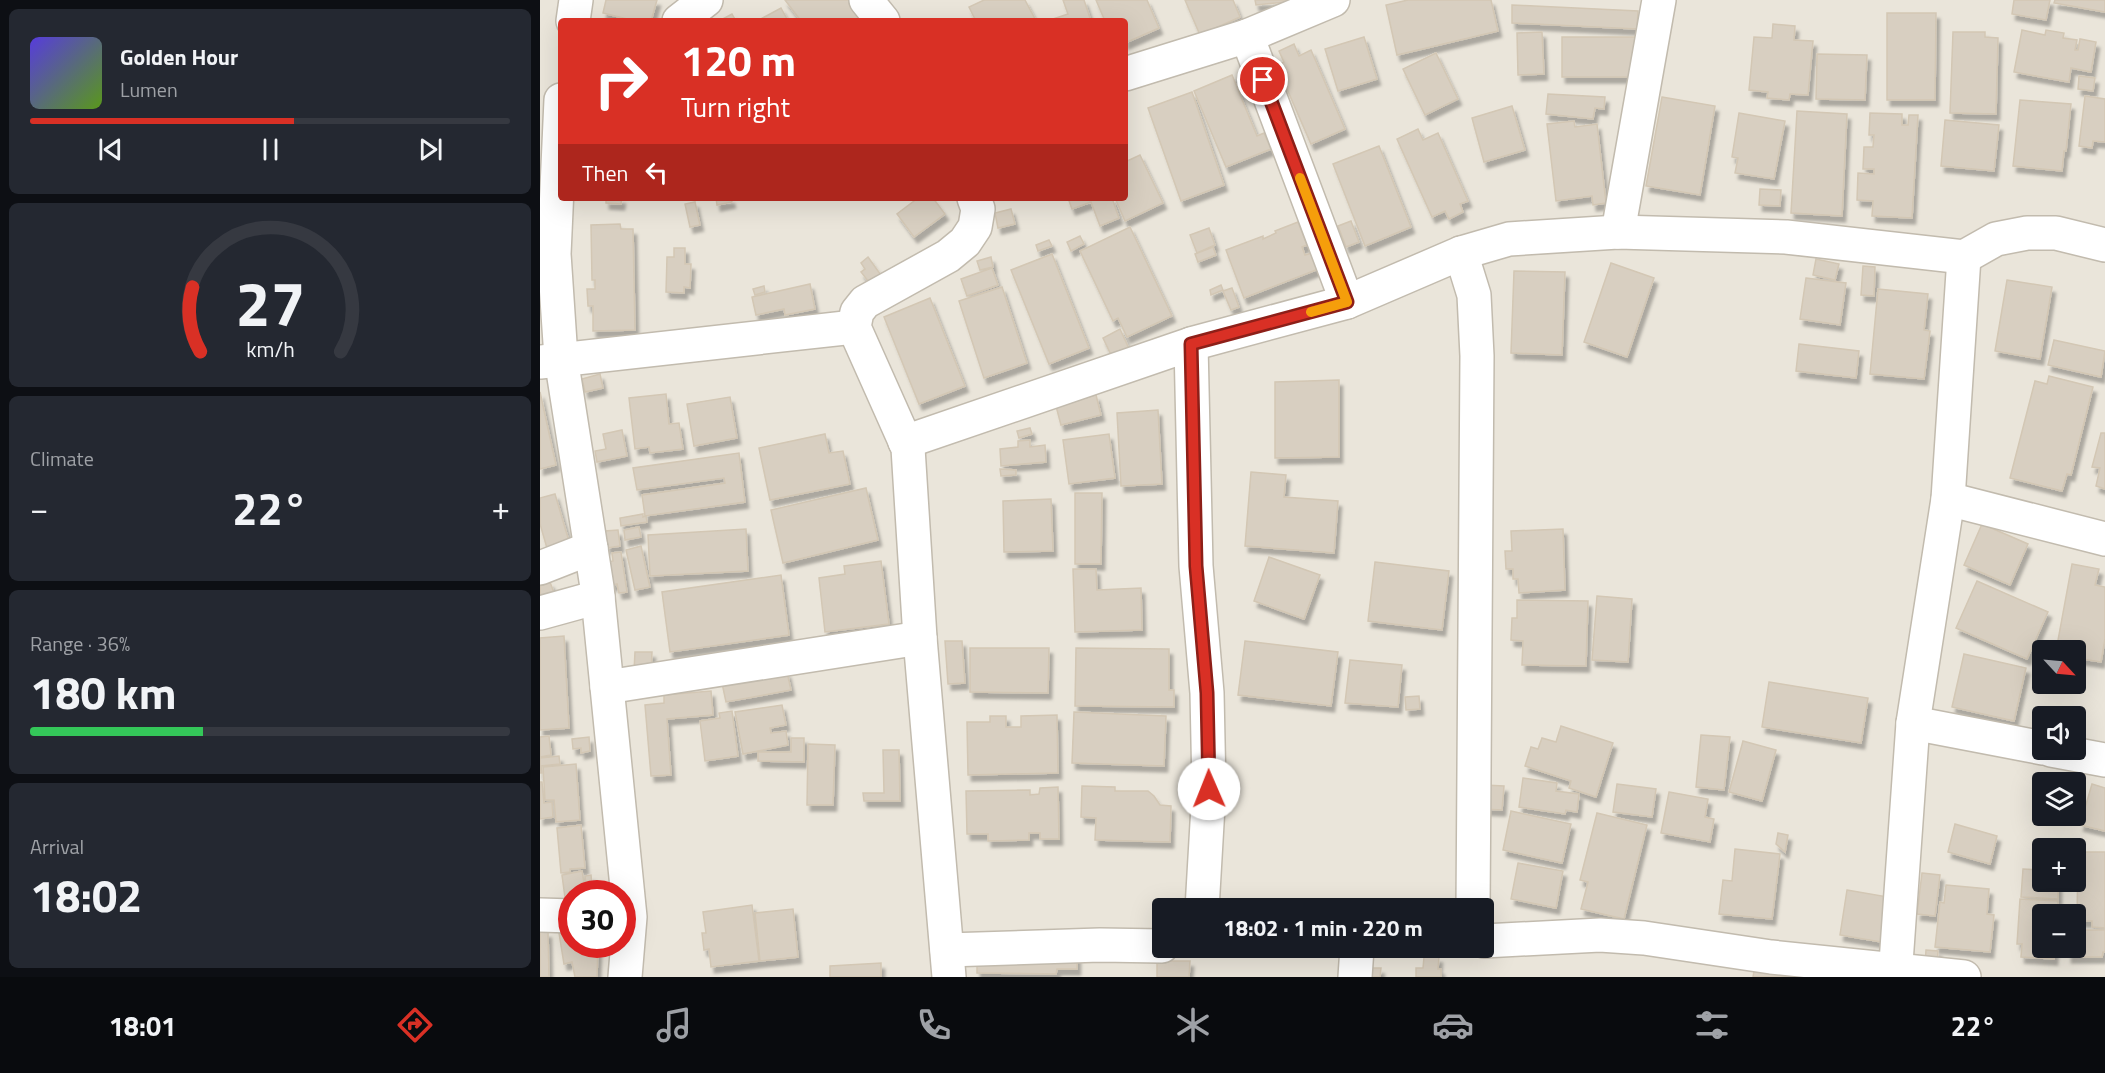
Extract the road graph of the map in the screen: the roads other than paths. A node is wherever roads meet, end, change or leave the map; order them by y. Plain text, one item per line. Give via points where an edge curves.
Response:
1 (576, 0) edge
2 (706, 0) edge
3 (866, 0) edge
4 (1333, 0) edge
5 (1659, 0) edge
6 (573, 18) edge
7 (683, 18) edge
8 (881, 18) edge
9 (1247, 36) junction
10 (1128, 73) edge
11 (558, 102) edge
12 (540, 105) edge
13 (558, 167) edge
14 (975, 201) edge
15 (1618, 232) junction
16 (2105, 245) edge
17 (1461, 253) junction
18 (1964, 257) junction
19 (1347, 302) junction
20 (854, 327) junction
21 (1191, 344) junction
22 (550, 360) edge
23 (905, 442) junction
24 (1948, 499) junction
25 (2105, 539) edge
26 (591, 548) junction
27 (540, 568) edge
28 (598, 597) junction
29 (540, 613) edge
30 (920, 638) junction
31 (607, 687) junction
32 (1913, 723) junction
33 (2032, 746) edge
34 (2086, 756) edge
35 (2105, 760) edge
36 (623, 880) edge
37 (1203, 898) edge
38 (1473, 898) edge
39 (540, 915) edge
40 (558, 916) edge
41 (1494, 940) edge
42 (1152, 946) edge
43 (626, 958) edge
44 (1356, 958) edge
45 (948, 963) edge
46 (1729, 964) edge
47 (1895, 973) edge
48 (626, 977) edge
49 (1355, 977) edge
50 (1964, 977) edge

1 - 6 street
2 - 7 street
3 - 8 street
4 - 9 street
5 - 15 street
9 - 10 street
9 - 19 street
11 - 12 street
13 - 22 street
14 - 20 street via 975,227 965,242 948,256 865,302 857,312
15 - 17 street via 1509,239
15 - 18 street via 1786,237
16 - 18 street via 2056,233 2027,233 1996,239
17 - 19 street
17 - 38 street via 1474,295 1477,356
18 - 24 street
19 - 21 street
20 - 22 street
20 - 23 street
21 - 23 street
21 - 37 street via 1196,566 1207,693 1209,789
22 - 26 street
23 - 30 street
24 - 25 street
24 - 32 street
26 - 27 street
26 - 28 street
28 - 29 street
28 - 31 street
30 - 31 street
30 - 45 street
31 - 36 street
32 - 33 street
32 - 47 street
34 - 35 street
39 - 40 street
41 - 46 street via 1600,935 1644,938
42 - 45 street via 1100,945
43 - 48 street
44 - 49 street
46 - 47 street
47 - 50 street

